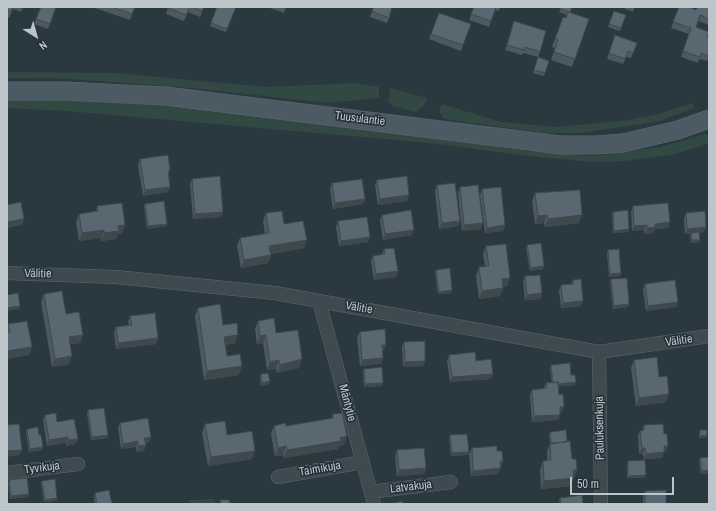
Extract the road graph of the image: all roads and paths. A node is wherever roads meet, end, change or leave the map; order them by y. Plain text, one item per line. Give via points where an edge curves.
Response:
1 (7, 91) edge
2 (709, 119) edge
3 (7, 273) edge
4 (319, 301) junction
5 (709, 336) edge
6 (599, 352) junction
7 (363, 462) junction
8 (78, 464) dead end
9 (7, 473) edge
10 (278, 476) dead end
11 (451, 482) dead end
12 (372, 498) edge
13 (601, 504) edge

1 - 2 main road, Tuusulantie via 166,96 561,145 623,143 678,130
3 - 4 street, Välitie via 175,282 275,293
4 - 6 street, Välitie
4 - 7 street, Mäntytie
5 - 6 street, Välitie
6 - 13 street, Pauluksenkuja
7 - 10 street, Taimikuja
7 - 12 street, Mäntytie
8 - 9 street, Tyvikuja
11 - 12 street, Latvakuja

